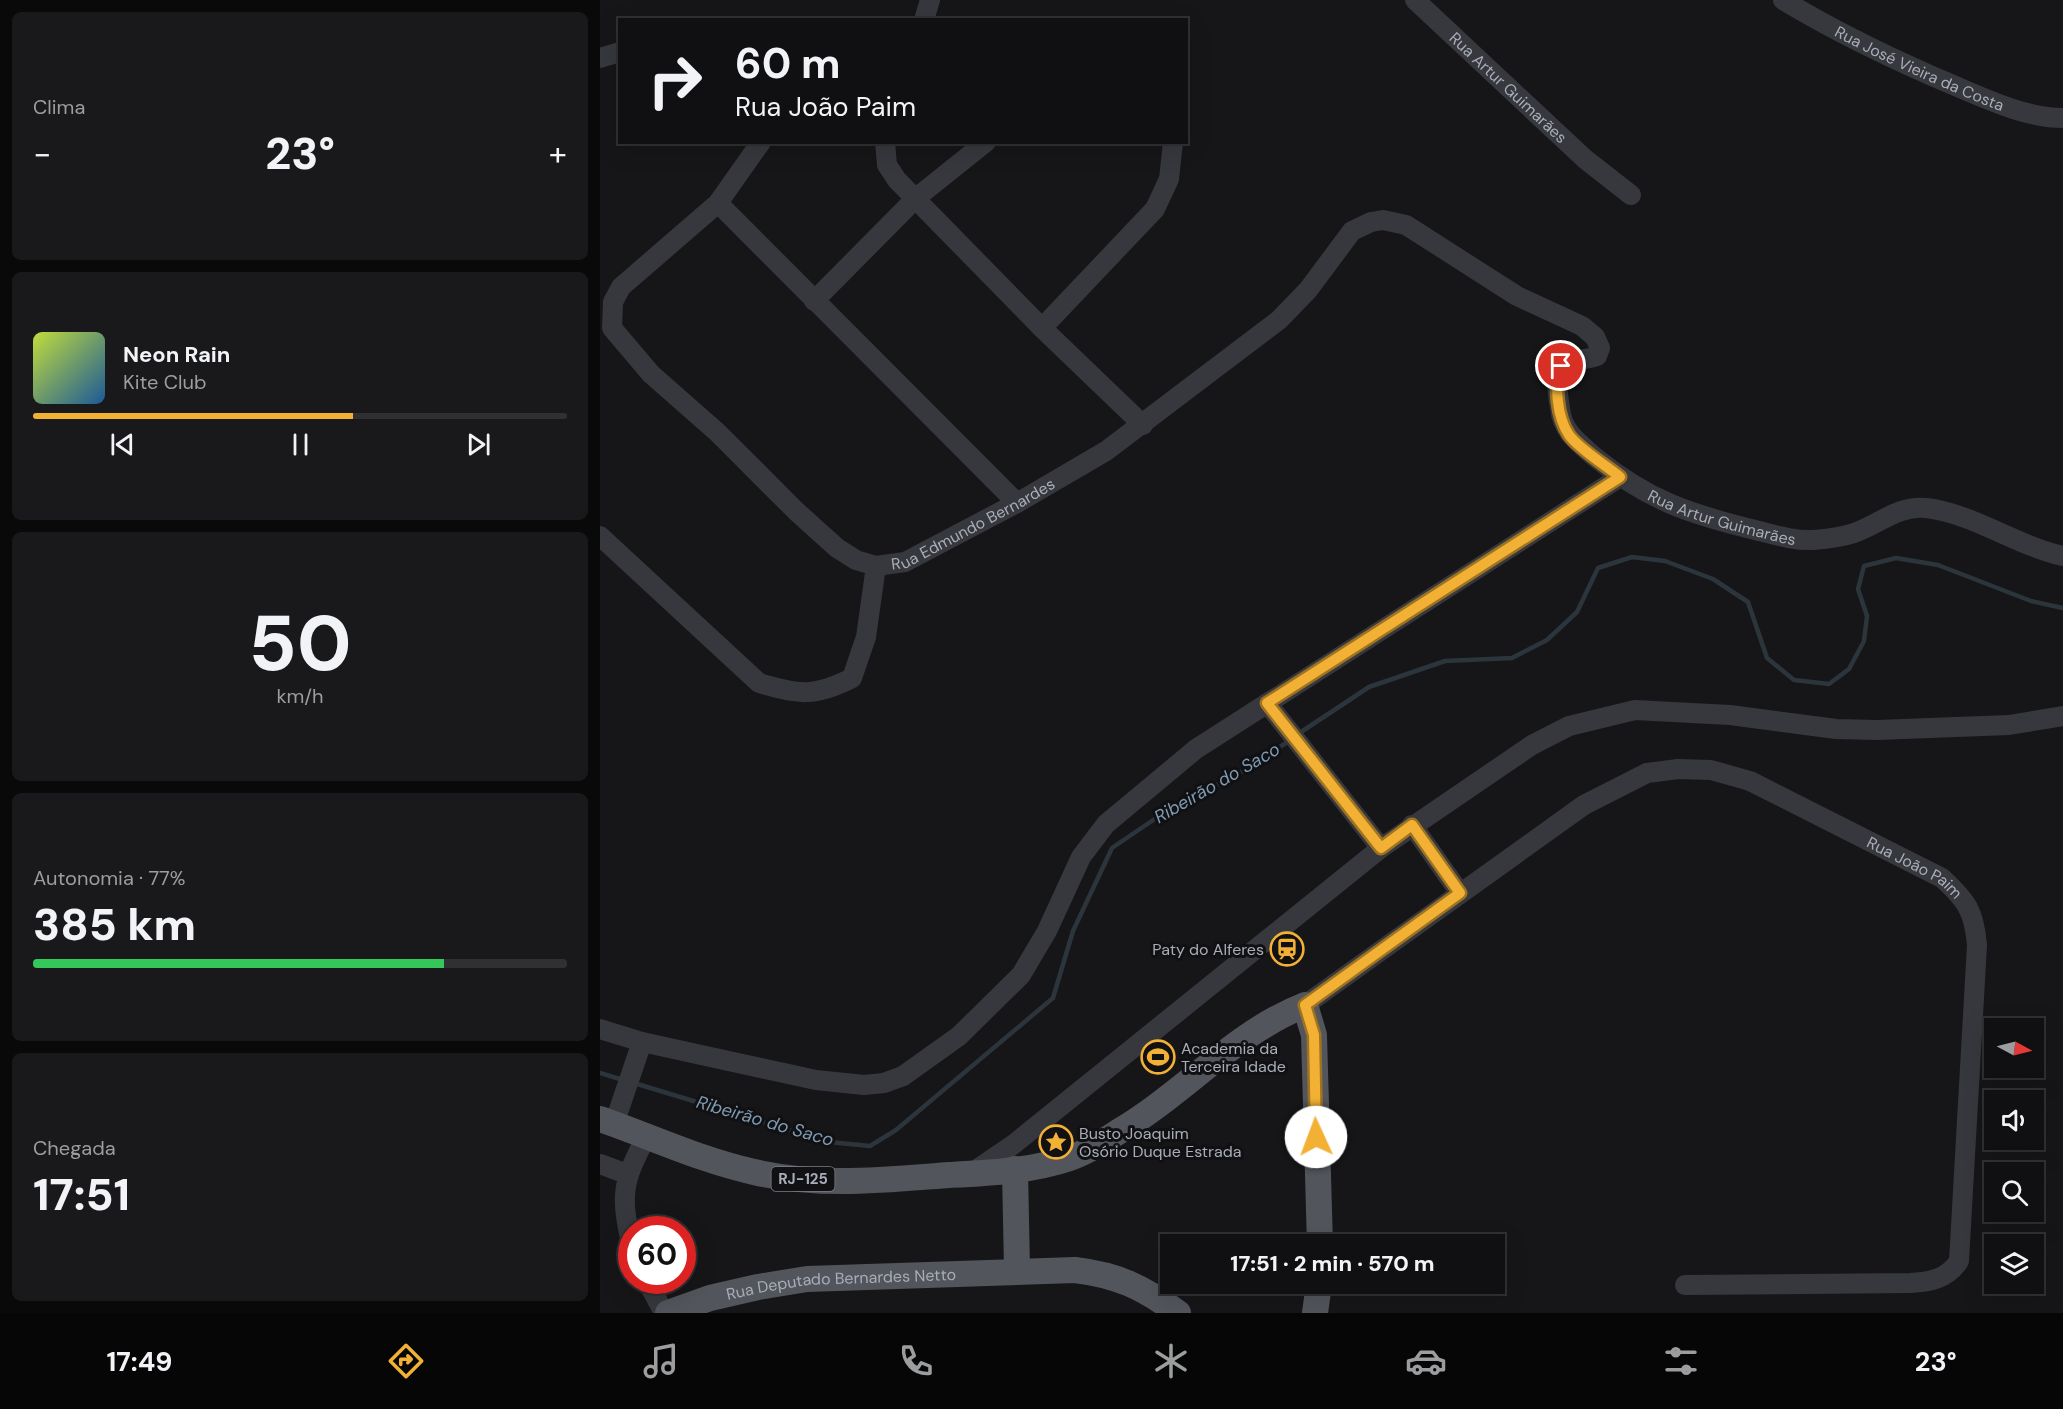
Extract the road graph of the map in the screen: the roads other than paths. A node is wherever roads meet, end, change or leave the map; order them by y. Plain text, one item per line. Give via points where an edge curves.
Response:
1 (930, 0) edge
2 (1415, 0) edge
3 (1783, 0) edge
4 (925, 18) edge
5 (618, 53) edge
6 (600, 58) edge
7 (2063, 118) edge
8 (760, 144) edge
9 (885, 144) edge
10 (984, 144) edge
11 (1173, 144) edge
12 (1631, 195) dead end
13 (916, 198) junction
14 (718, 203) junction
15 (1517, 296) joint
16 (814, 301) junction
17 (1042, 328) junction
18 (1143, 425) junction
19 (1620, 477) junction
20 (1017, 503) junction
21 (600, 536) edge
22 (2063, 556) edge
23 (876, 566) junction
24 (1267, 703) junction
25 (2063, 716) edge
26 (1412, 825) junction
27 (1381, 848) junction
28 (1460, 893) junction
29 (1305, 1005) junction
30 (600, 1029) edge
31 (642, 1043) junction
32 (610, 1122) edge
33 (646, 1137) junction
34 (600, 1164) edge
35 (1015, 1169) junction
36 (627, 1174) junction
37 (970, 1174) junction
38 (625, 1216) edge
39 (1320, 1234) edge
40 (1017, 1270) junction
41 (1685, 1285) dead end
42 (654, 1294) edge
43 (1318, 1294) edge
44 (666, 1313) edge
45 (1178, 1313) edge
46 (1315, 1313) edge

1 - 4 street
2 - 12 street, Rua Artur Guimarães via 1585,159
3 - 7 street, Rua José Vieira da Costa via 1883,55 1983,98
5 - 6 street
8 - 14 street, Rua Edmundo Bernardes
9 - 13 street via 887,165
10 - 13 street
11 - 17 street via 1169,179 1155,208
13 - 16 street
13 - 17 street
14 - 16 street
14 - 23 street, Rua Edmundo Bernardes via 621,287 613,302 612,328 651,374 837,548
15 - 18 street, Rua Edmundo Bernardes via 1406,225 1383,220 1371,222 1352,231 1308,290 1279,320
15 - 19 street, Rua Artur Guimarães via 1582,326 1596,337 1600,348 1597,356 1568,360 1561,366 1557,377 1560,412 1570,436
16 - 20 street
17 - 18 street
18 - 20 street, Rua Edmundo Bernardes
19 - 22 street, Rua Artur Guimarães via 1650,496 1690,513 1795,540 1854,533 1898,511 1925,508
19 - 24 street
20 - 23 street, Rua Edmundo Bernardes via 905,562
21 - 23 street via 759,683 793,693 827,691 852,678 866,637
24 - 27 street
24 - 31 street via 1196,749 1106,824 1081,856 1047,931 1021,975 959,1036 903,1076 864,1085 816,1080
25 - 26 street via 2009,725 1877,730 1635,710 1569,726 1532,745
26 - 27 street
26 - 28 street
27 - 37 street via 1014,1144
28 - 29 street, Rua João Paim
28 - 41 street, Rua João Paim via 1584,805 1647,773 1689,769 1711,770 1750,781 1942,878 1964,898 1971,911 1977,945 1962,1241 1959,1261 1952,1271 1928,1282 1910,1283
29 - 35 main road, RJ-125 via 1266,1024 1137,1121 1089,1149 1070,1158
29 - 39 main road via 1314,1035
30 - 31 street
31 - 32 street
32 - 33 main road, RJ-125
33 - 36 street
33 - 37 main road, RJ-125 via 723,1164 786,1178 845,1183
34 - 36 street
35 - 37 main road, RJ-125
35 - 40 main road
36 - 38 street
40 - 44 main road, Rua Deputado Bernardes Netto via 807,1279 739,1291
40 - 45 main road, Rua Deputado Bernardes Netto via 1107,1274 1143,1290
42 - 44 street
43 - 46 main road

